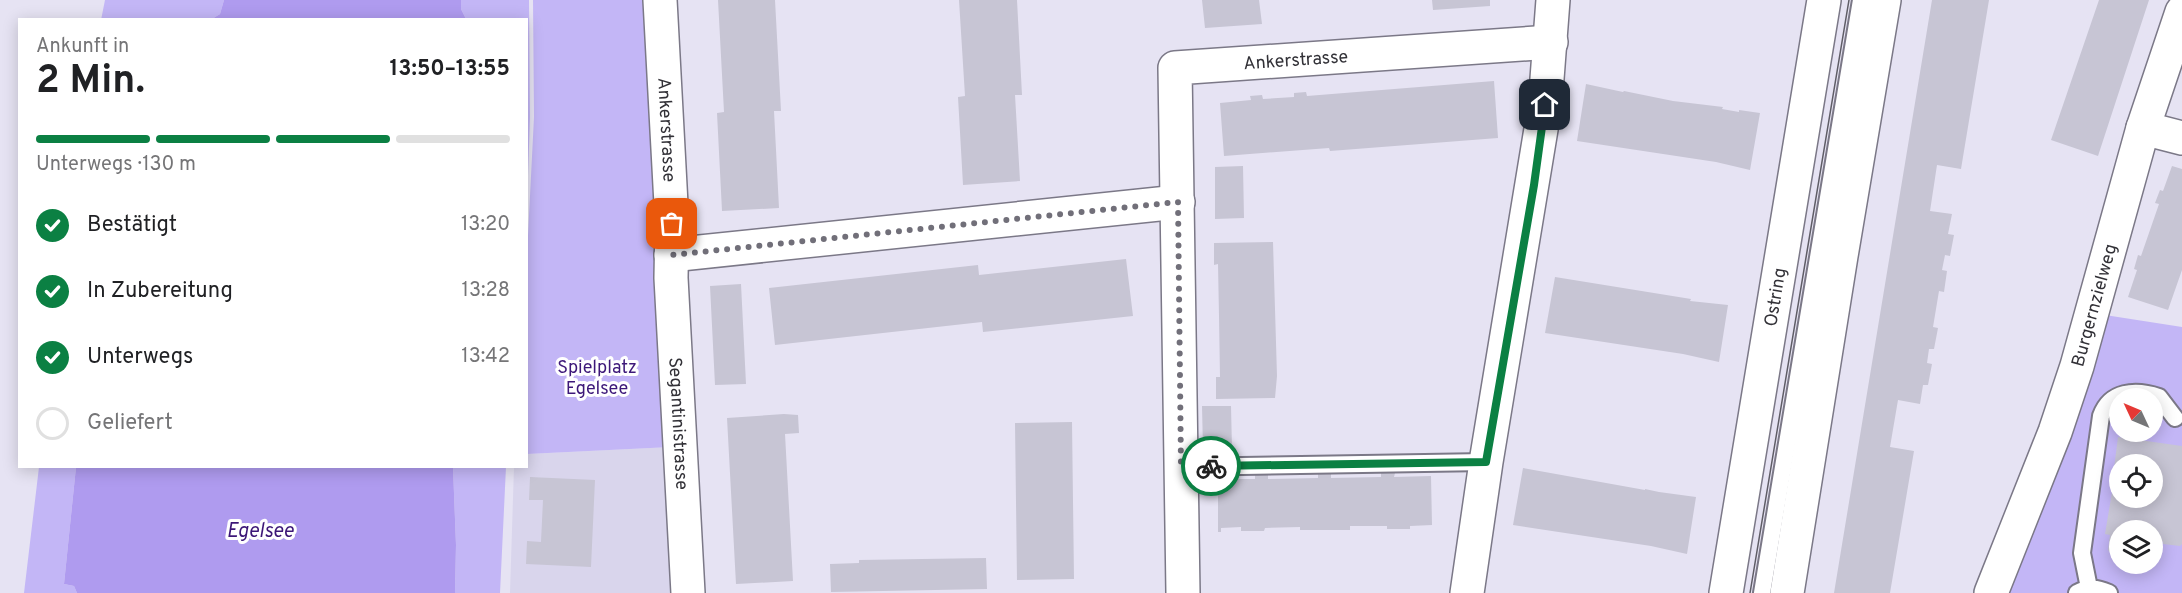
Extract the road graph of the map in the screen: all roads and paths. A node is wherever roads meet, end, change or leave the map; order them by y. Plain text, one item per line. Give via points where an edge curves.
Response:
1 (660, 0) edge
2 (1553, 0) edge
3 (1824, 0) edge
4 (1861, 0) edge
5 (1884, 0) edge
6 (2182, 12) edge
7 (1551, 42) junction
8 (2144, 128) junction
9 (2182, 138) edge
10 (1178, 202) junction
11 (672, 255) junction
12 (2175, 418) dead end
13 (1486, 462) junction
14 (1181, 467) junction
15 (2083, 590) edge
16 (688, 593) edge
17 (1183, 593) edge
18 (1467, 593) edge
19 (1726, 593) edge
20 (1762, 593) edge
21 (1787, 593) edge
22 (1991, 593) edge
23 (2109, 593) edge

1 - 11 street, Ankerstrasse
2 - 7 street
3 - 19 street, Ostring
4 - 20 lane
5 - 21 street
6 - 8 street, Burgernzielweg
7 - 10 street, Ankerstrasse via 1175,68
7 - 13 street via 1534,185
8 - 9 street
8 - 22 street, Burgernzielweg via 2077,366
10 - 11 street
10 - 14 street, Ankerstrasse
11 - 16 street, Segantinistrasse
12 - 15 lane via 2159,397 2135,393 2117,396 2104,408 2082,553
13 - 14 lane
13 - 18 street
14 - 17 street, Ankerstrasse
15 - 23 lane via 2098,588

